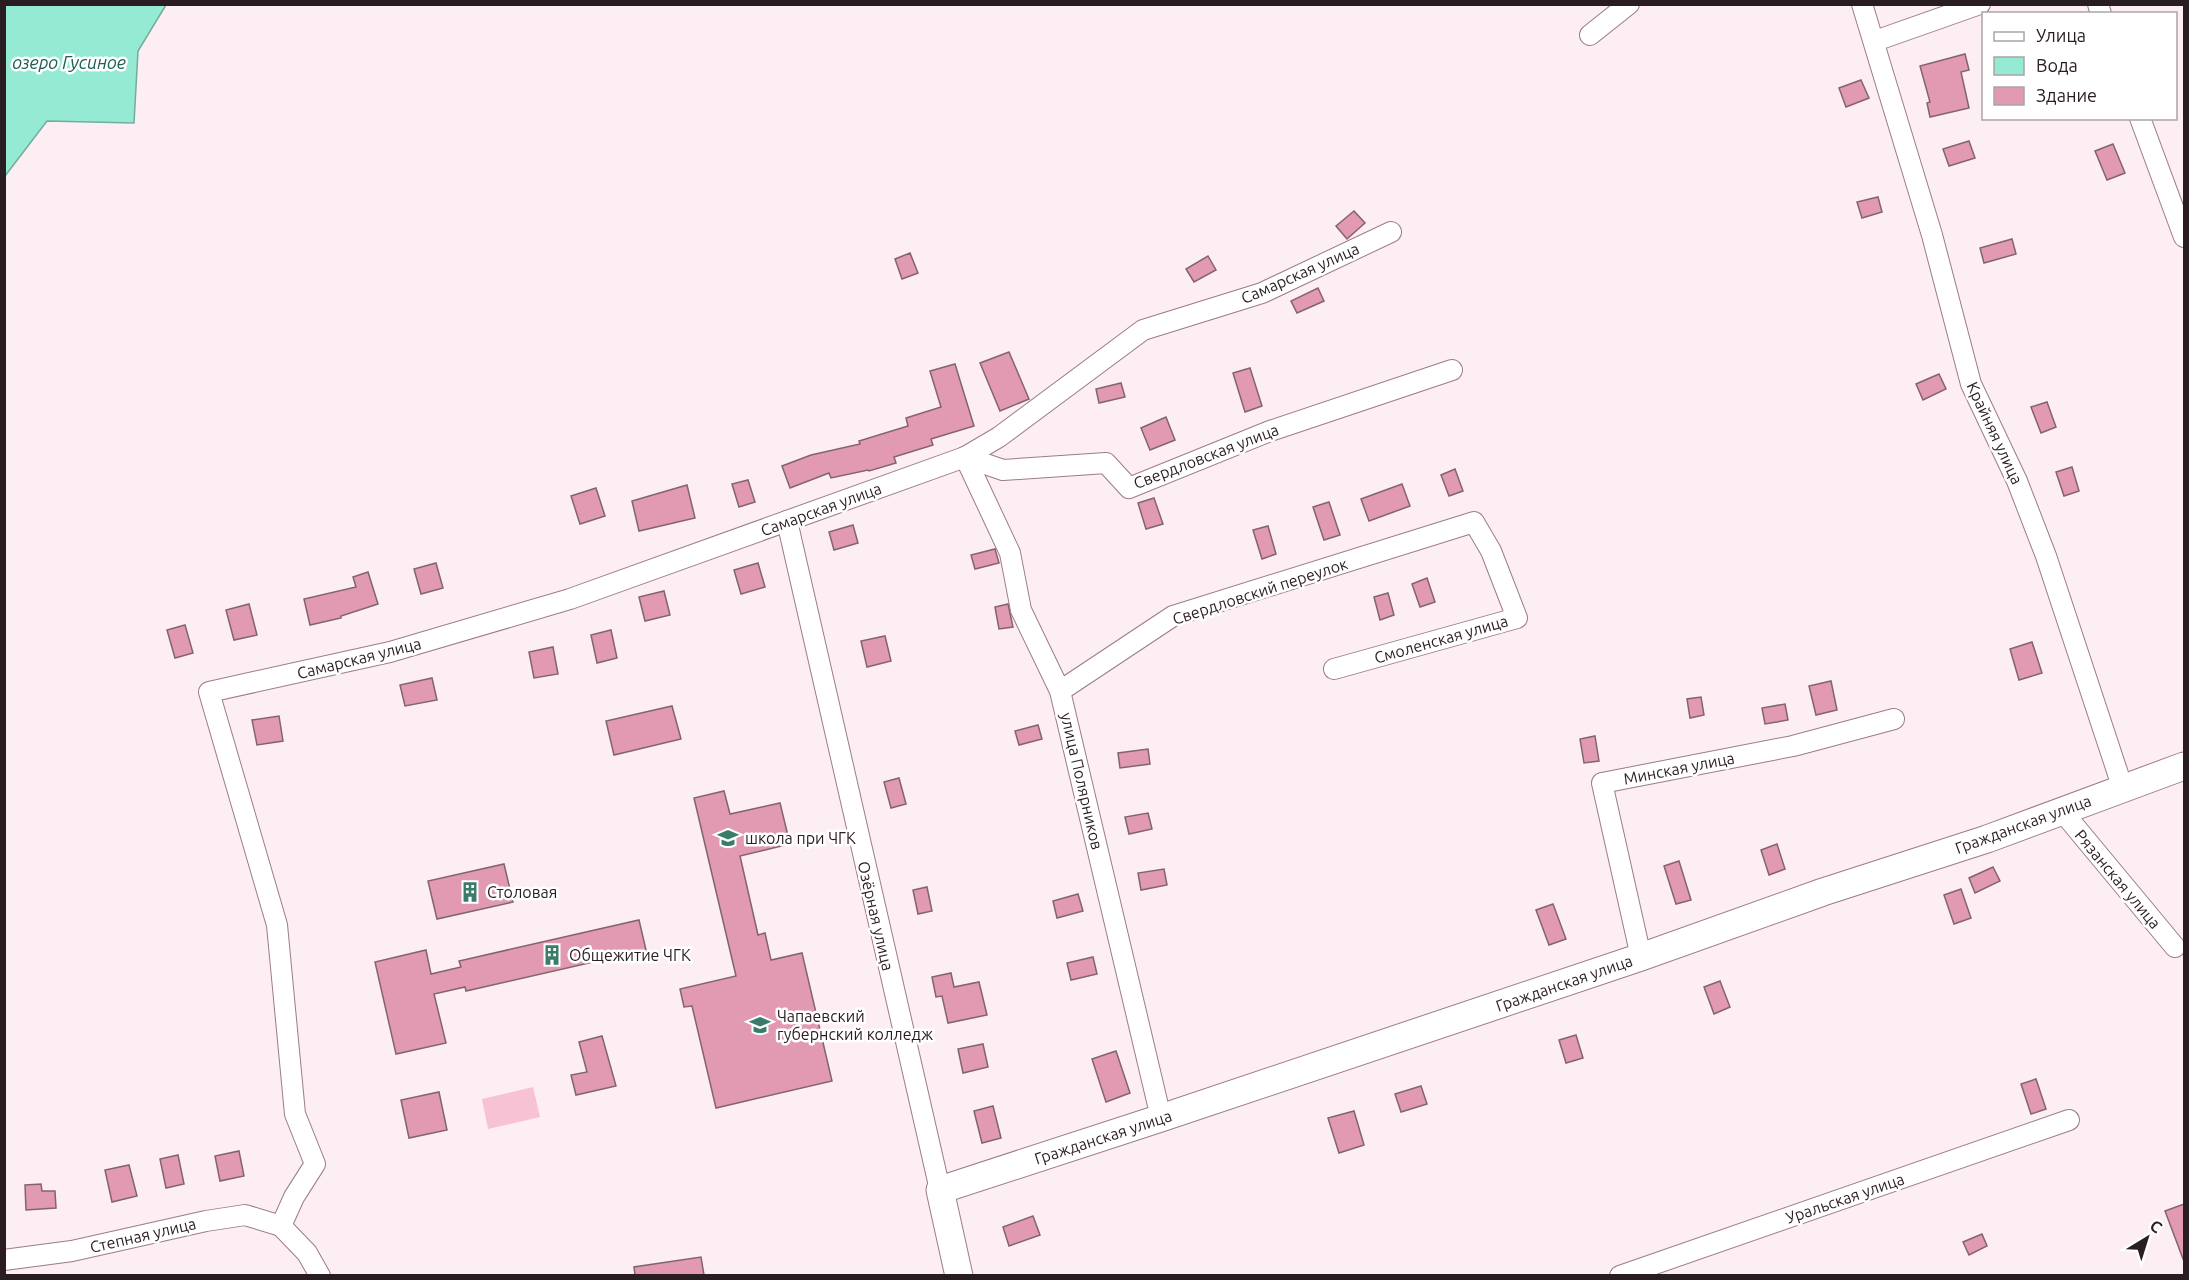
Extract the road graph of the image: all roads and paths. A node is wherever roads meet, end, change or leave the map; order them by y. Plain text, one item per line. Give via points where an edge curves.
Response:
1 (1629, 4) edge
2 (1862, 4) edge
3 (1980, 4) edge
4 (1590, 34) dead end
5 (1875, 42) junction
6 (2141, 120) edge
7 (1391, 232) dead end
8 (2184, 237) edge
9 (1452, 370) dead end
10 (965, 456) junction
11 (787, 521) junction
12 (1474, 522) joint
13 (1334, 669) dead end
14 (1060, 691) junction
15 (1894, 719) dead end
16 (2184, 766) edge
17 (2123, 789) junction
18 (2062, 811) junction
19 (2175, 947) dead end
20 (1641, 957) junction
21 (1161, 1118) junction
22 (2070, 1120) dead end
23 (940, 1190) junction
24 (281, 1226) junction
25 (4, 1260) edge
26 (320, 1275) edge
27 (959, 1275) edge
28 (1620, 1275) edge

1 - 4 street
2 - 5 street, Крайняя улица
3 - 5 street
5 - 17 street, Крайняя улица via 1971,384 2017,481 2046,556
6 - 8 street
7 - 10 street, Самарская улица via 1262,293 1143,330 999,437
9 - 10 street, Свердловская улица via 1269,431 1129,488 1106,463 1003,470
10 - 11 street, Самарская улица
10 - 14 street, улица Полярников via 1010,553 1022,610
11 - 23 street, Озёрная улица
11 - 24 street, Самарская улица via 570,599 390,652 209,692 277,925 295,1114 315,1164
12 - 13 street, Смоленская улица via 1491,551 1517,618
12 - 14 street, Свердловский переулок via 1173,616
14 - 21 street, улица Полярников
15 - 20 street, Минская улица via 1792,746 1602,783
16 - 17 street, Гражданская улица
17 - 18 street, Гражданская улица
18 - 19 street, Рязанская улица
18 - 20 street, Гражданская улица
20 - 21 street, Гражданская улица
21 - 23 street, Гражданская улица
22 - 28 street, Уральская улица
23 - 27 street, Озёрная улица
24 - 25 street, Степная улица via 245,1215 72,1251
24 - 26 street via 307,1253

